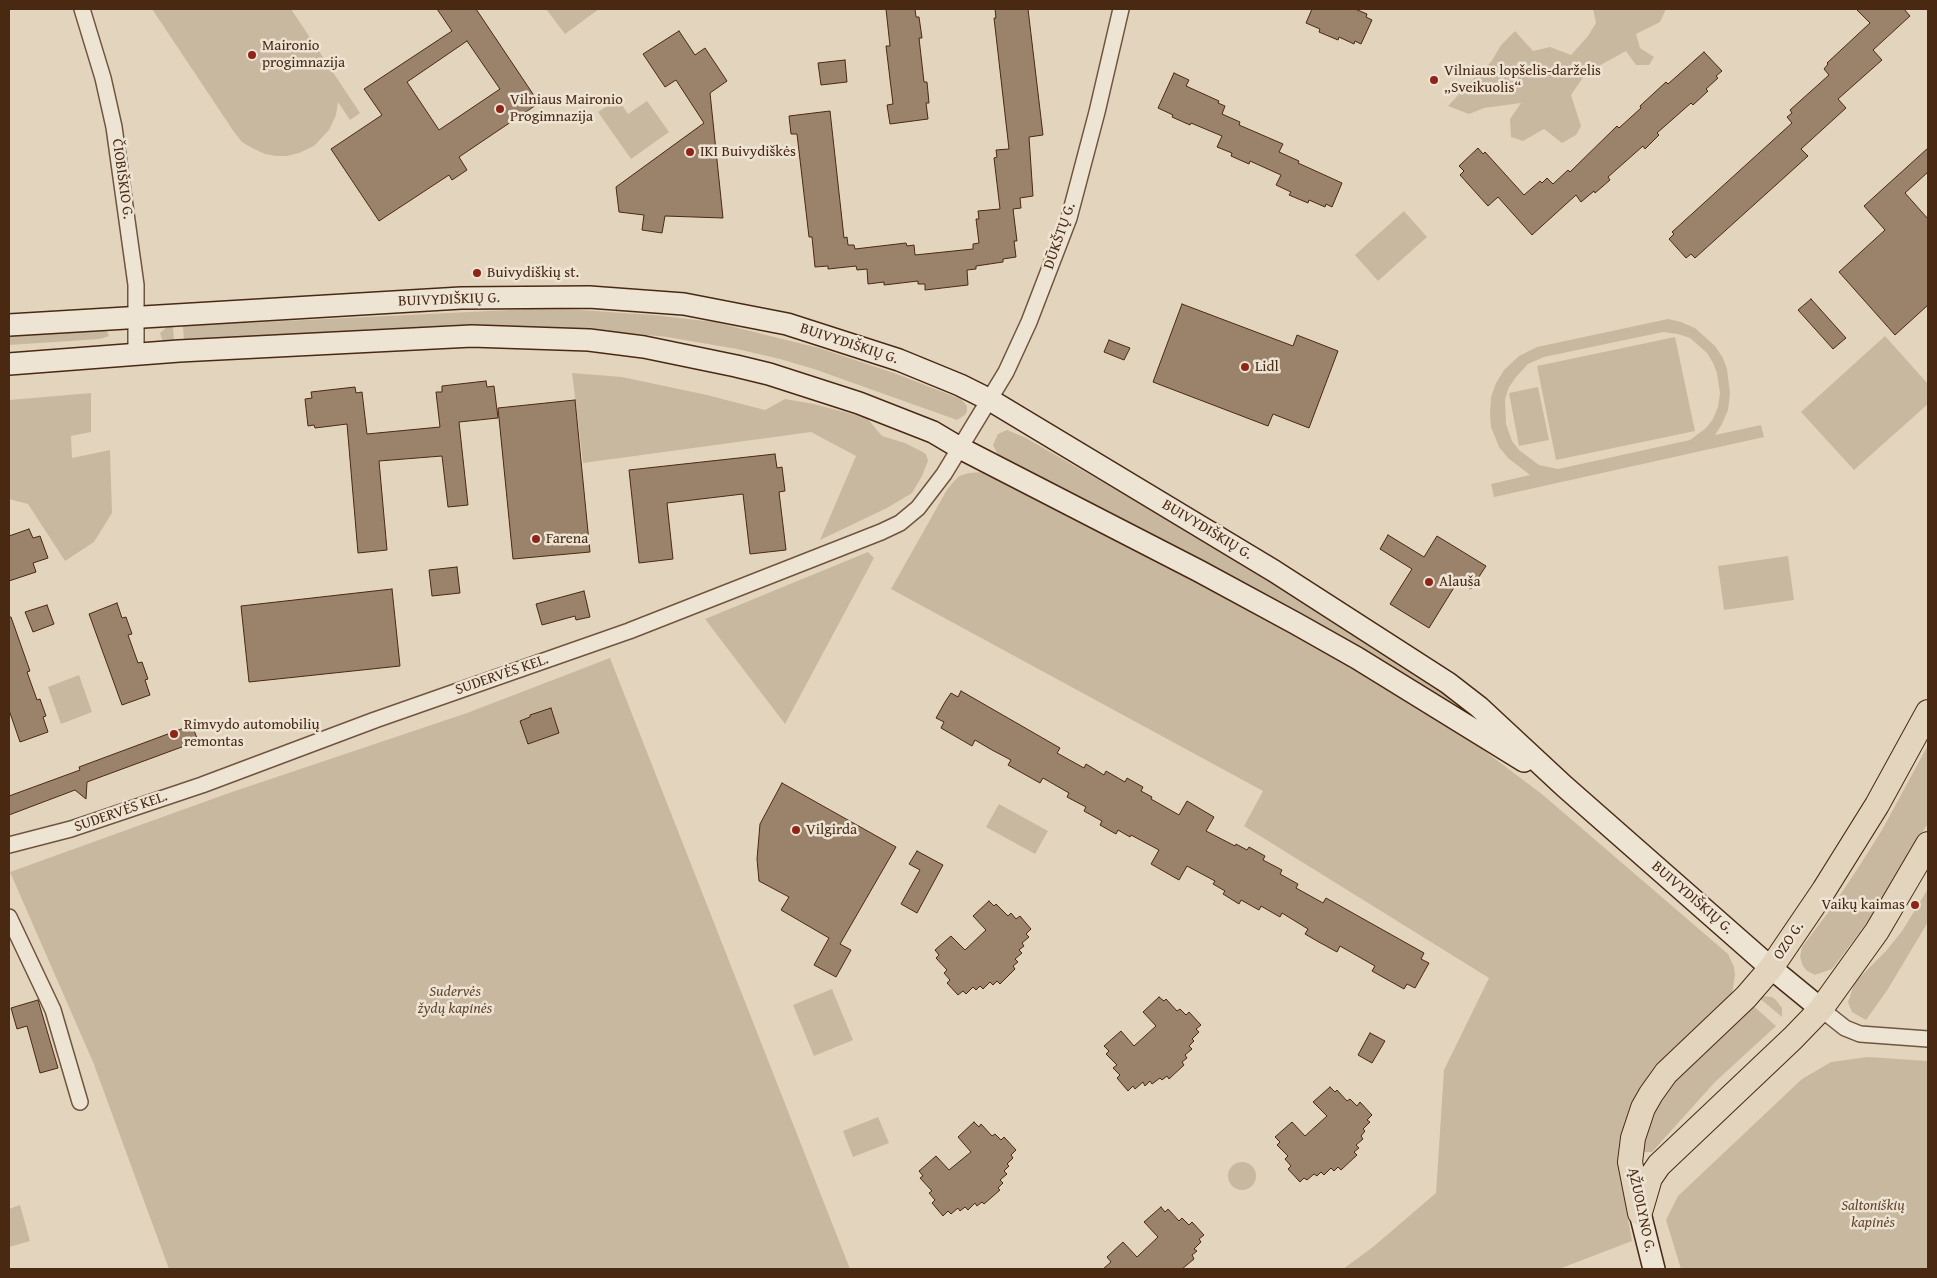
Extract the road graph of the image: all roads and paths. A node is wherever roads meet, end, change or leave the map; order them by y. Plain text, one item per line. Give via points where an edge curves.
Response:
1 (82, 9) edge
2 (1122, 9) edge
3 (135, 316) junction
4 (9, 325) edge
5 (136, 354) junction
6 (9, 364) edge
7 (990, 400) junction
8 (960, 448) junction
9 (1928, 712) edge
10 (1564, 786) junction
11 (1928, 844) edge
12 (9, 845) edge
13 (9, 917) edge
14 (1771, 968) junction
15 (1821, 1009) junction
16 (1928, 1039) edge
17 (1650, 1094) joint
18 (80, 1102) dead end
19 (1640, 1213) junction
20 (1654, 1269) edge

1 - 3 street, ČIOBIŠKIO G. via 114,127 136,285
2 - 7 street, DŪKŠTŲ G. via 1069,218 1029,322
3 - 4 main road, BUIVYDIŠKIŲ G.
3 - 5 street, ČIOBIŠKIO G.
3 - 7 main road, BUIVYDIŠKIŲ G. via 470,298 589,297 684,304 787,324 899,360
5 - 6 main road, BUIVYDIŠKIŲ G.
5 - 8 main road, BUIVYDIŠKIŲ G. via 472,336 589,340 644,347 768,374 859,403 933,432
7 - 8 street, DŪKŠTŲ G.
7 - 10 main road, BUIVYDIŠKIŲ G. via 1274,571 1448,683 1479,707
8 - 10 main road, BUIVYDIŠKIŲ G. via 1295,623
8 - 12 street, SUDERVĖS KEL. via 918,508 900,523 881,532 629,631 384,716 220,778 71,829
9 - 14 main road, OZO G. via 1867,820
10 - 14 main road, BUIVYDIŠKIŲ G.
11 - 15 main road via 1878,931
13 - 18 street via 53,1010
14 - 15 main road, BUIVYDIŠKIŲ G.
14 - 17 main road, OZO G. via 1746,997 1666,1073
15 - 16 street via 1845,1028 1860,1034
15 - 19 main road via 1658,1165 1650,1178
17 - 19 main road, ĄŽUOLYNO G. via 1633,1138 1630,1162
19 - 20 main road, ĄŽUOLYNO G.

